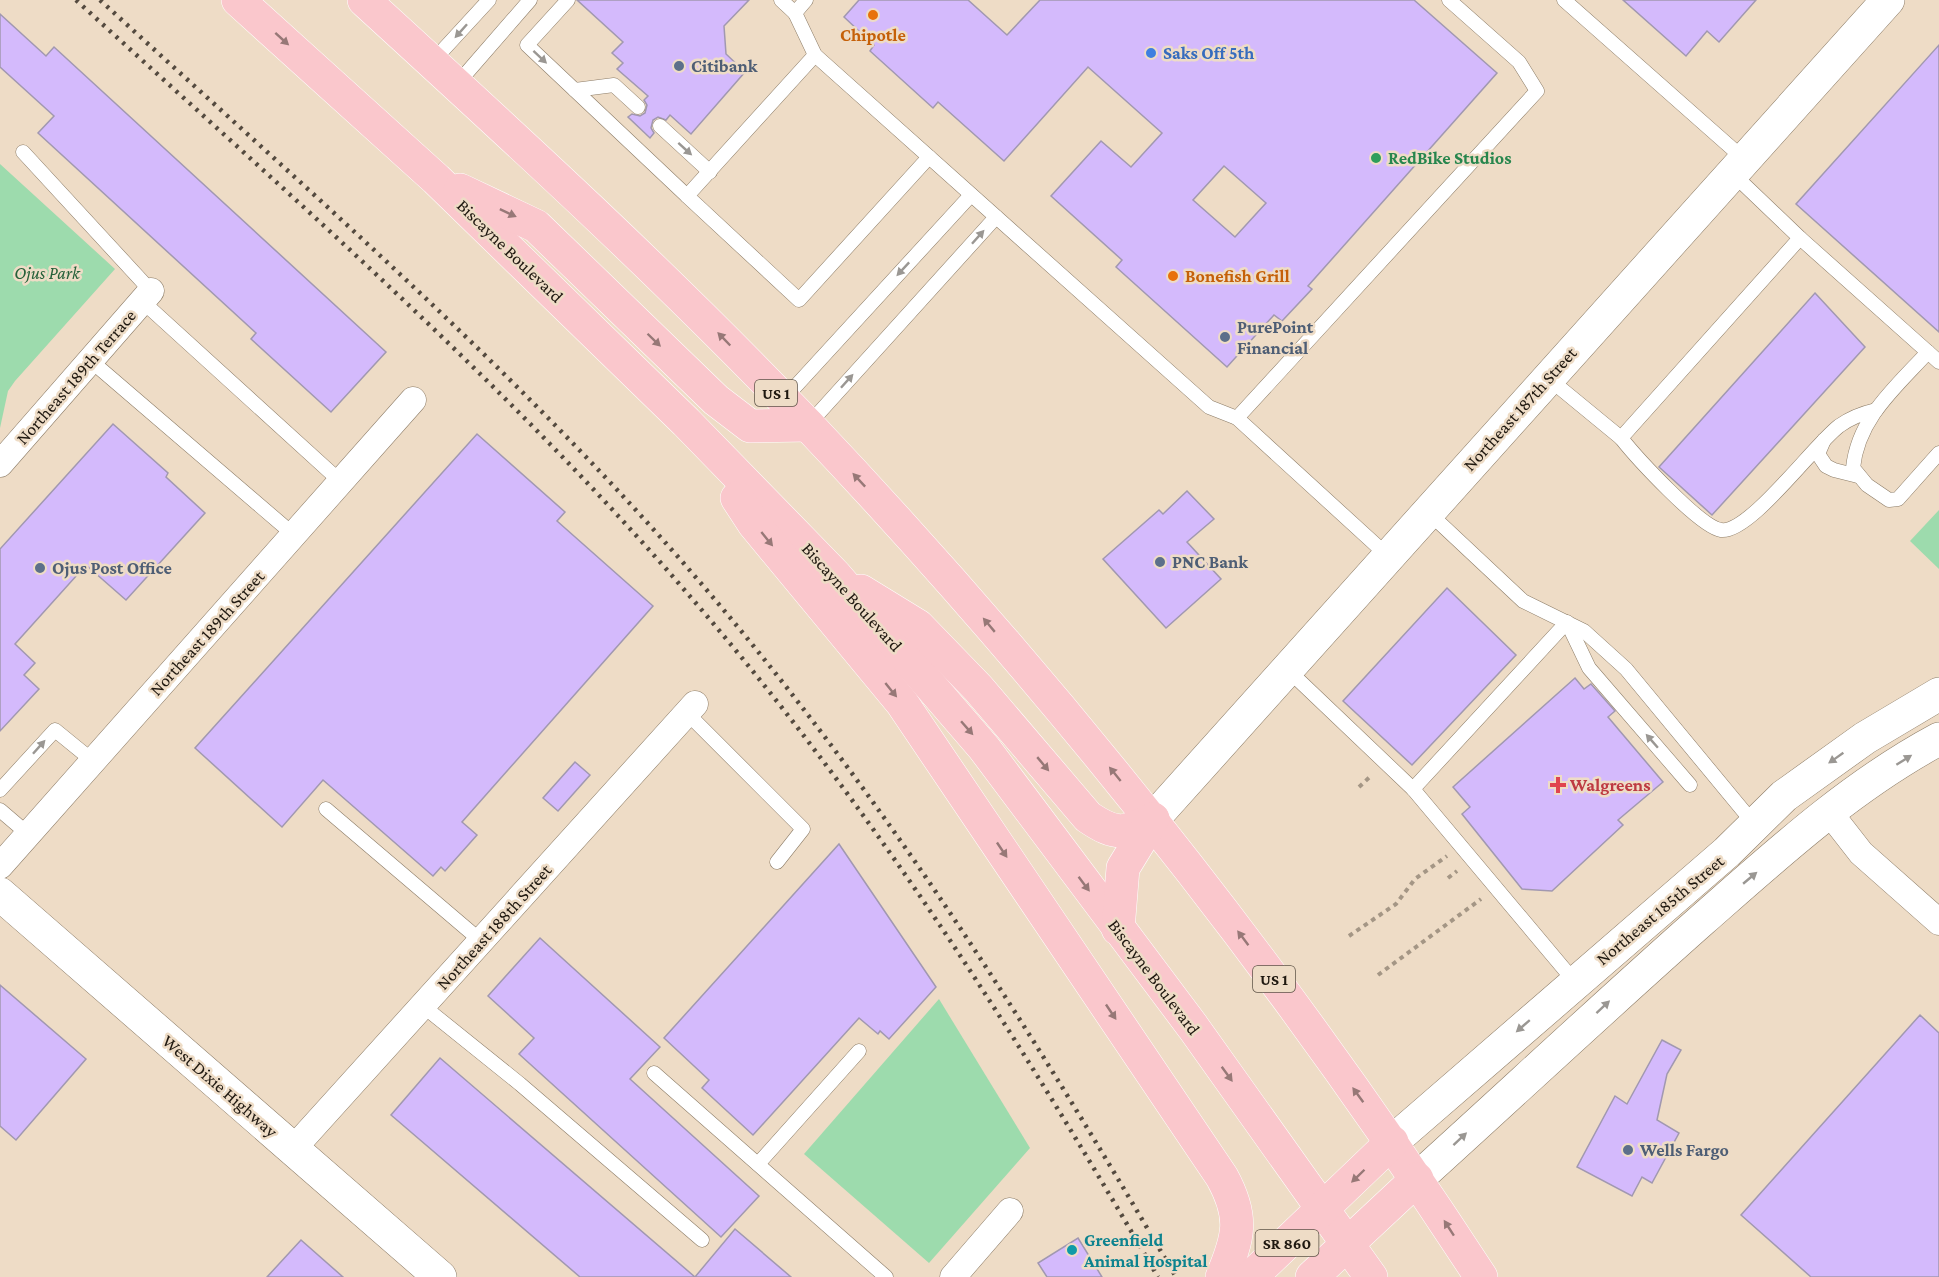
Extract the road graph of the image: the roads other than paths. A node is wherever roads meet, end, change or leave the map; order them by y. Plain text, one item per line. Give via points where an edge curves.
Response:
1 (238, 0) edge
2 (364, 0) edge
3 (489, 0) edge
4 (530, 0) edge
5 (568, 0) edge
6 (781, 0) edge
7 (806, 0) edge
8 (1449, 0) edge
9 (1564, 0) edge
10 (1888, 0) edge
11 (795, 12) junction
12 (815, 55) junction
13 (432, 62) junction
14 (457, 84) junction
15 (575, 90) junction
16 (638, 106) dead end
17 (660, 126) dead end
18 (22, 152) dead end
19 (929, 157) junction
20 (1738, 166) junction
21 (710, 172) junction
22 (436, 179) junction
23 (971, 195) junction
24 (687, 196) junction
25 (996, 217) junction
26 (1800, 238) junction
27 (147, 296) junction
28 (1928, 352) junction
29 (90, 360) junction
30 (1939, 362) edge
31 (1548, 378) junction
32 (413, 400) dead end
33 (783, 400) junction
34 (1876, 410) junction
35 (1237, 418) junction
36 (686, 422) junction
37 (808, 425) junction
38 (1621, 438) junction
39 (1825, 438) junction
40 (1939, 453) edge
41 (0, 464) edge
42 (1858, 476) junction
43 (341, 482) junction
44 (1428, 512) junction
45 (294, 535) junction
46 (1388, 556) junction
47 (835, 575) junction
48 (1567, 622) junction
49 (1287, 669) junction
50 (1939, 694) edge
51 (691, 709) joint
52 (1939, 739) edge
53 (93, 761) junction
54 (1690, 785) dead end
55 (1413, 789) junction
56 (0, 790) edge
57 (326, 809) dead end
58 (0, 810) edge
59 (1829, 812) junction
60 (1153, 819) junction
61 (1755, 825) junction
62 (28, 834) junction
63 (777, 862) dead end
64 (0, 866) edge
65 (0, 894) edge
66 (1939, 922) edge
67 (1118, 929) junction
68 (481, 941) junction
69 (1575, 982) junction
70 (423, 1006) junction
71 (859, 1051) dead end
72 (654, 1073) dead end
73 (1392, 1142) junction
74 (293, 1149) junction
75 (758, 1164) junction
76 (1417, 1179) junction
77 (1324, 1209) junction
78 (1010, 1211) dead end
79 (702, 1240) dead end
80 (1347, 1242) junction
81 (440, 1277) edge
82 (886, 1277) edge
83 (953, 1277) edge
84 (1221, 1277) edge
85 (1251, 1277) edge
86 (1312, 1277) edge
87 (1371, 1277) edge
88 (1481, 1277) edge

1 -> 22 main road, Biscayne Boulevard
2 - 13 main road, US 1
3 -> 13 lane
4 - 14 lane
5 -> 15 lane via 526,45
6 - 11 lane
7 - 11 lane
8 - 35 lane via 1519,62 1537,92
9 - 20 lane
10 - 20 street, Northeast 187th Street
11 - 12 lane
12 - 19 lane
12 - 21 lane
13 - 14 main road, US 1
33 -> 14 main road, US 1 via 612,229
15 - 16 lane via 614,85
15 - 24 lane
17 -> 21 lane
18 - 27 lane
19 - 23 lane
19 - 24 lane via 800,300
20 - 26 lane
20 - 31 street, Northeast 187th Street
21 - 24 lane
22 - 36 main road, Biscayne Boulevard
22 -> 37 main road via 536,226 716,400 750,426
23 - 25 lane
23 -> 33 lane
25 - 35 lane via 1209,407
37 -> 25 lane
26 - 28 lane
26 - 38 lane
27 - 29 street, Northeast 189th Terrace
27 - 43 lane
28 - 30 lane
28 - 34 lane
29 - 41 street, Northeast 189th Terrace
29 - 45 lane
31 - 38 lane
31 - 44 street, Northeast 187th Street
32 - 43 street, Northeast 189th Street
33 - 37 main road, US 1
34 - 39 lane via 1855,417
34 - 42 lane via 1855,448 1853,468
35 - 46 lane
36 - 47 main road, Biscayne Boulevard
36 -> 84 main road via 754,524 902,703 1218,1171 1235,1203 1238,1228
60 -> 37 main road, US 1 via 981,615
38 - 39 lane via 1641,463 1710,527 1732,530 1745,522
39 - 42 lane via 1818,454 1821,459 1834,470
40 - 42 lane via 1898,498 1889,500
43 - 45 street, Northeast 189th Street
44 - 46 street, Northeast 187th Street
44 - 48 lane via 1523,601
45 - 53 street, Northeast 189th Street
46 - 49 street, Northeast 187th Street
47 -> 60 main road via 918,626 978,688 1088,818 1105,829 1126,832
47 -> 67 main road, Biscayne Boulevard via 984,748
54 -> 48 lane via 1589,668
48 - 55 lane
48 - 61 lane via 1584,631 1626,669
49 - 55 lane
49 - 60 street, Northeast 187th Street
50 -> 61 street, Northeast 185th Street via 1818,770
51 - 63 lane via 803,829
51 - 68 street, Northeast 188th Street
59 -> 52 street, Northeast 185th Street
56 -> 53 lane via 55,730
53 - 62 street, Northeast 189th Street
55 - 69 lane
57 - 68 lane
58 - 62 lane
59 - 66 street via 1861,853
76 -> 59 street, Northeast 185th Street via 1623,988
60 - 67 main road via 1123,868
73 -> 60 main road, US 1
61 - 69 street, Northeast 185th Street
62 - 64 street, Northeast 189th Street
65 - 74 street, West Dixie Highway
67 -> 77 main road, Biscayne Boulevard
68 - 70 street, Northeast 188th Street
69 -> 73 street, Northeast 185th Street
70 - 74 street, Northeast 188th Street
70 - 79 lane
71 - 75 lane
72 - 75 lane
73 - 76 main road, US 1
73 -> 77 main road, SR 860
74 - 81 street, West Dixie Highway
75 - 82 lane
76 - 80 main road, SR 860
88 -> 76 main road, US 1
77 - 80 main road, Biscayne Boulevard
77 - 85 main road, SR 860
78 - 83 street
80 - 86 main road, SR 860
80 - 87 main road, Biscayne Boulevard

